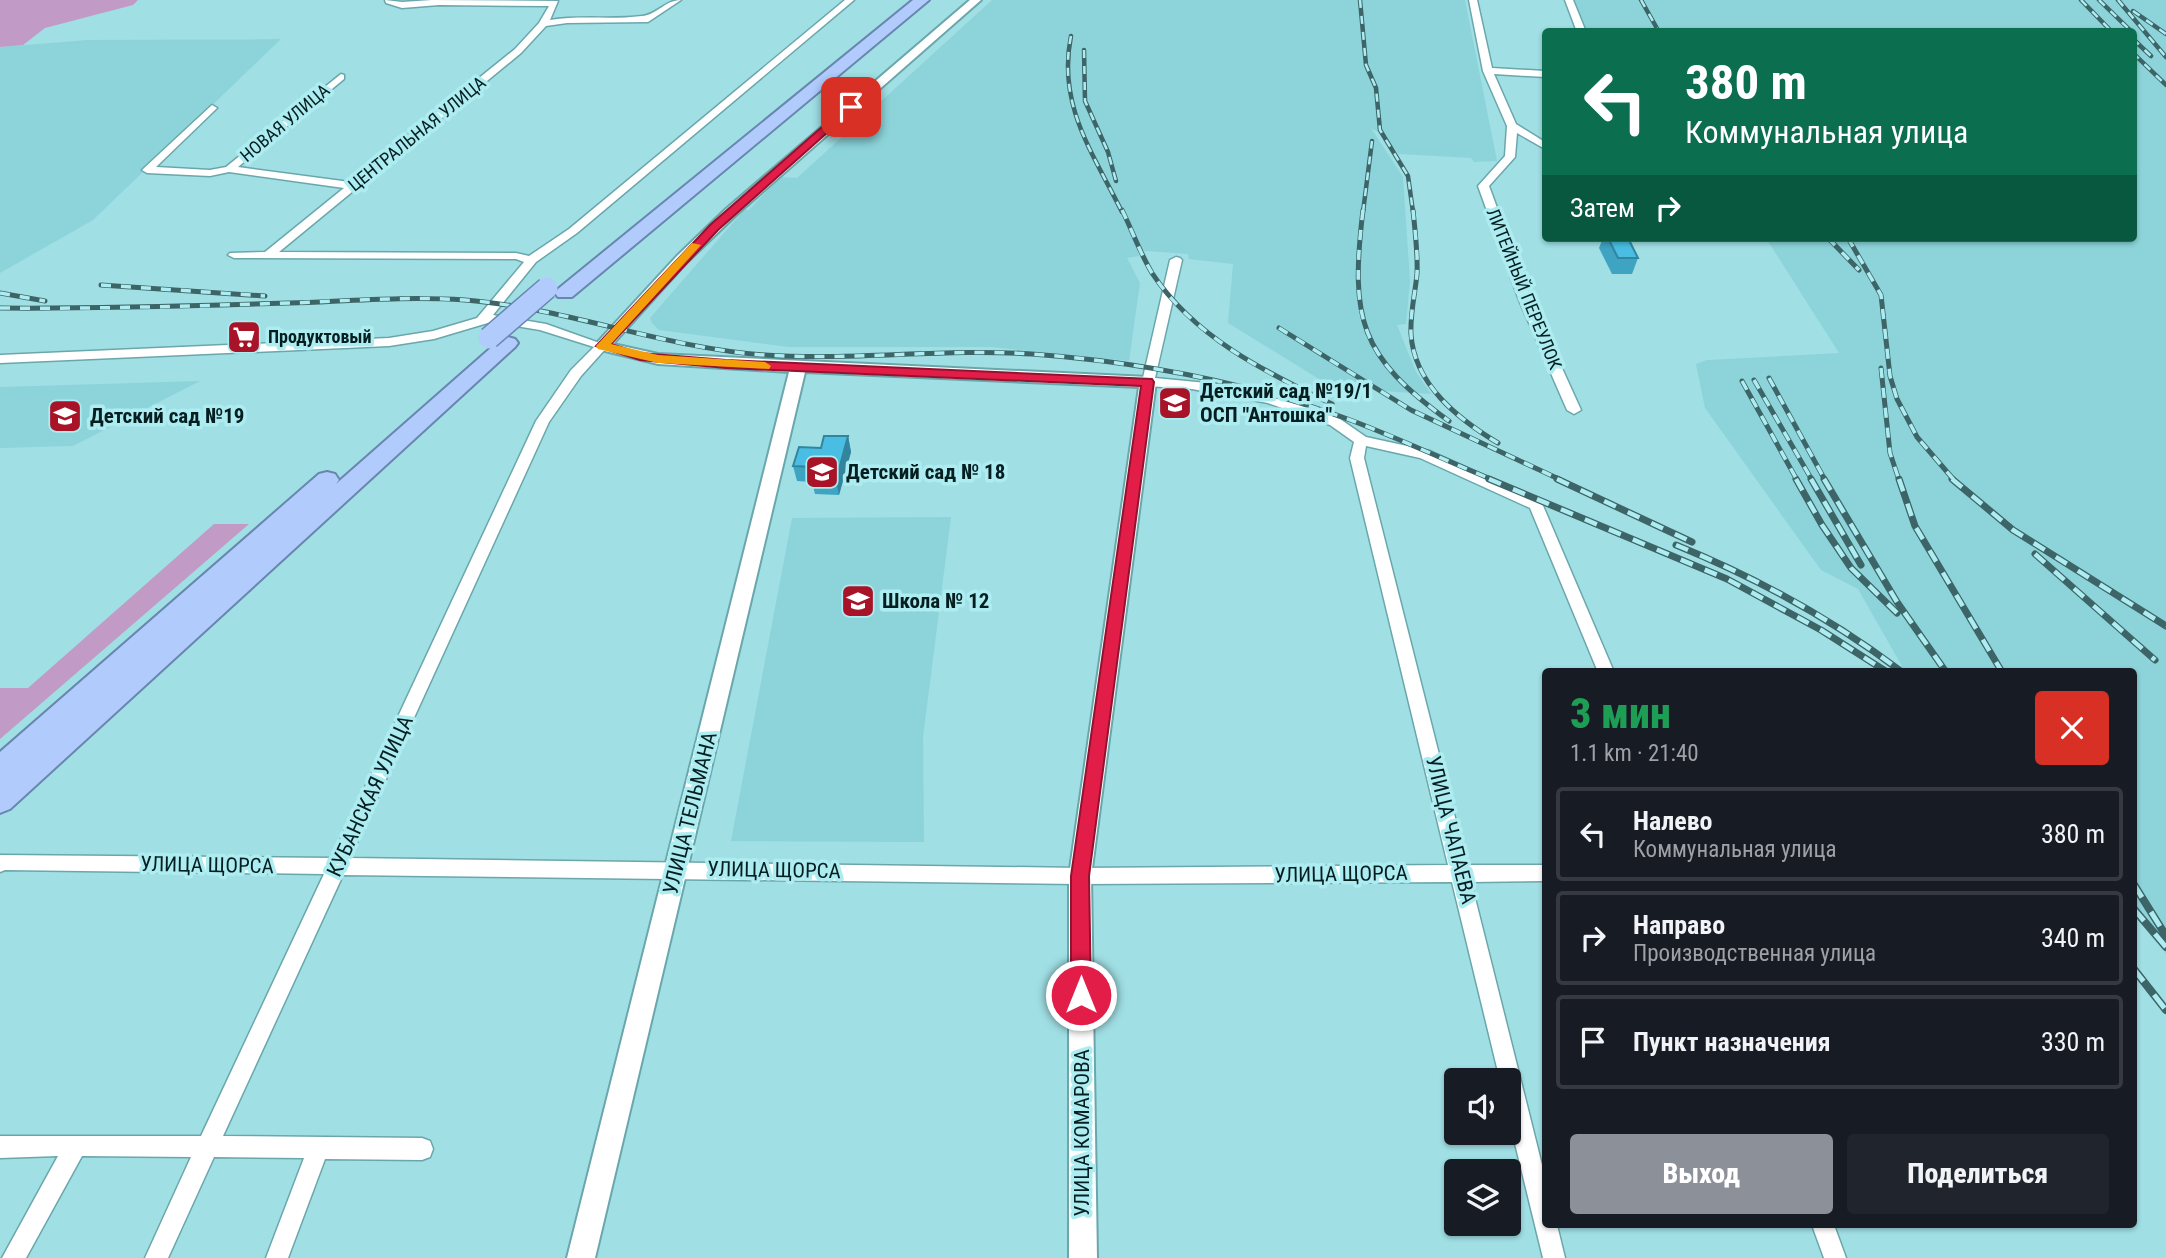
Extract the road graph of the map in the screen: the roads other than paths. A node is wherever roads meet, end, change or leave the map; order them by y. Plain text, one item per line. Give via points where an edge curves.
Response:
1 (390, 0) edge
2 (677, 0) edge
3 (849, 0) edge
4 (905, 0) edge
5 (922, 0) edge
6 (976, 0) edge
7 (1473, 0) edge
8 (1569, 0) edge
9 (543, 24) junction
10 (1580, 28) edge
11 (1488, 71) junction
12 (1542, 74) edge
13 (341, 77) dead end
14 (212, 108) dead end
15 (1512, 126) junction
16 (1542, 144) edge
17 (229, 169) junction
18 (353, 186) junction
19 (234, 255) dead end
20 (268, 255) junction
21 (531, 260) junction
22 (1176, 260) dead end
23 (556, 291) junction
24 (493, 333) junction
25 (602, 346) junction
26 (0, 359) edge
27 (798, 368) junction
28 (1148, 382) junction
29 (1574, 410) dead end
30 (1361, 440) junction
31 (1604, 668) edge
32 (0, 770) edge
33 (0, 800) edge
34 (2, 863) edge
35 (338, 867) junction
36 (677, 869) junction
37 (1462, 873) junction
38 (1542, 873) edge
39 (1080, 876) junction
40 (76, 1145) junction
41 (0, 1147) edge
42 (208, 1147) junction
43 (320, 1147) junction
44 (422, 1149) dead end
45 (1542, 1206) edge
46 (1547, 1228) edge
47 (1824, 1228) edge
48 (13, 1258) edge
49 (156, 1258) edge
50 (278, 1258) edge
51 (581, 1258) edge
52 (1083, 1258) edge
53 (1554, 1258) edge
54 (1835, 1258) edge

1 - 9 street, ЦЕНТРАЛЬНАЯ УЛИЦА via 402,5 555,3
2 - 9 street via 648,19
3 - 21 street via 573,231
4 - 23 highway
5 - 23 highway
6 - 25 street via 731,212
7 - 11 street
8 - 10 street
9 - 18 street, ЦЕНТРАЛЬНАЯ УЛИЦА via 518,51
11 - 12 street
11 - 15 street
13 - 17 street, НОВАЯ УЛИЦА
14 - 17 street via 147,170 210,173
15 - 16 street
15 - 29 street, ЛИТЕЙНЫЙ ПЕРЕУЛОК via 1510,157 1483,186 1525,300
17 - 18 street, НОВАЯ УЛИЦА
18 - 20 street, ЦЕНТРАЛЬНАЯ УЛИЦА
19 - 20 street
20 - 21 street via 516,256
21 - 24 street via 529,268 503,292
22 - 28 street
23 - 24 highway
24 - 25 street via 504,318
24 - 26 street via 389,342
24 - 32 highway
24 - 33 highway
25 - 27 street via 658,359
25 - 35 street, КУБАНСКАЯ УЛИЦА via 576,373 543,421
27 - 28 street
27 - 36 street, УЛИЦА ТЕЛЬМАНА
28 - 30 street via 1235,392 1335,422
28 - 39 street, УЛИЦА КОМАРОВА
30 - 31 street via 1445,462 1536,505
30 - 37 street, УЛИЦА ЧАПАЕВА via 1357,458
34 - 35 street, УЛИЦА ЩОРСА
35 - 36 street, УЛИЦА ЩОРСА
35 - 42 street, КУБАНСКАЯ УЛИЦА
36 - 39 street, УЛИЦА ЩОРСА
36 - 51 street, УЛИЦА ТЕЛЬМАНА
37 - 38 street, УЛИЦА ЩОРСА
37 - 39 street, УЛИЦА ЩОРСА
37 - 45 street, УЛИЦА ЧАПАЕВА
39 - 52 street, УЛИЦА КОМАРОВА
40 - 41 street
40 - 42 street
40 - 48 street
42 - 43 street
42 - 49 street, КУБАНСКАЯ УЛИЦА
43 - 44 street
43 - 50 street
46 - 53 street, УЛИЦА ЧАПАЕВА
47 - 54 street

